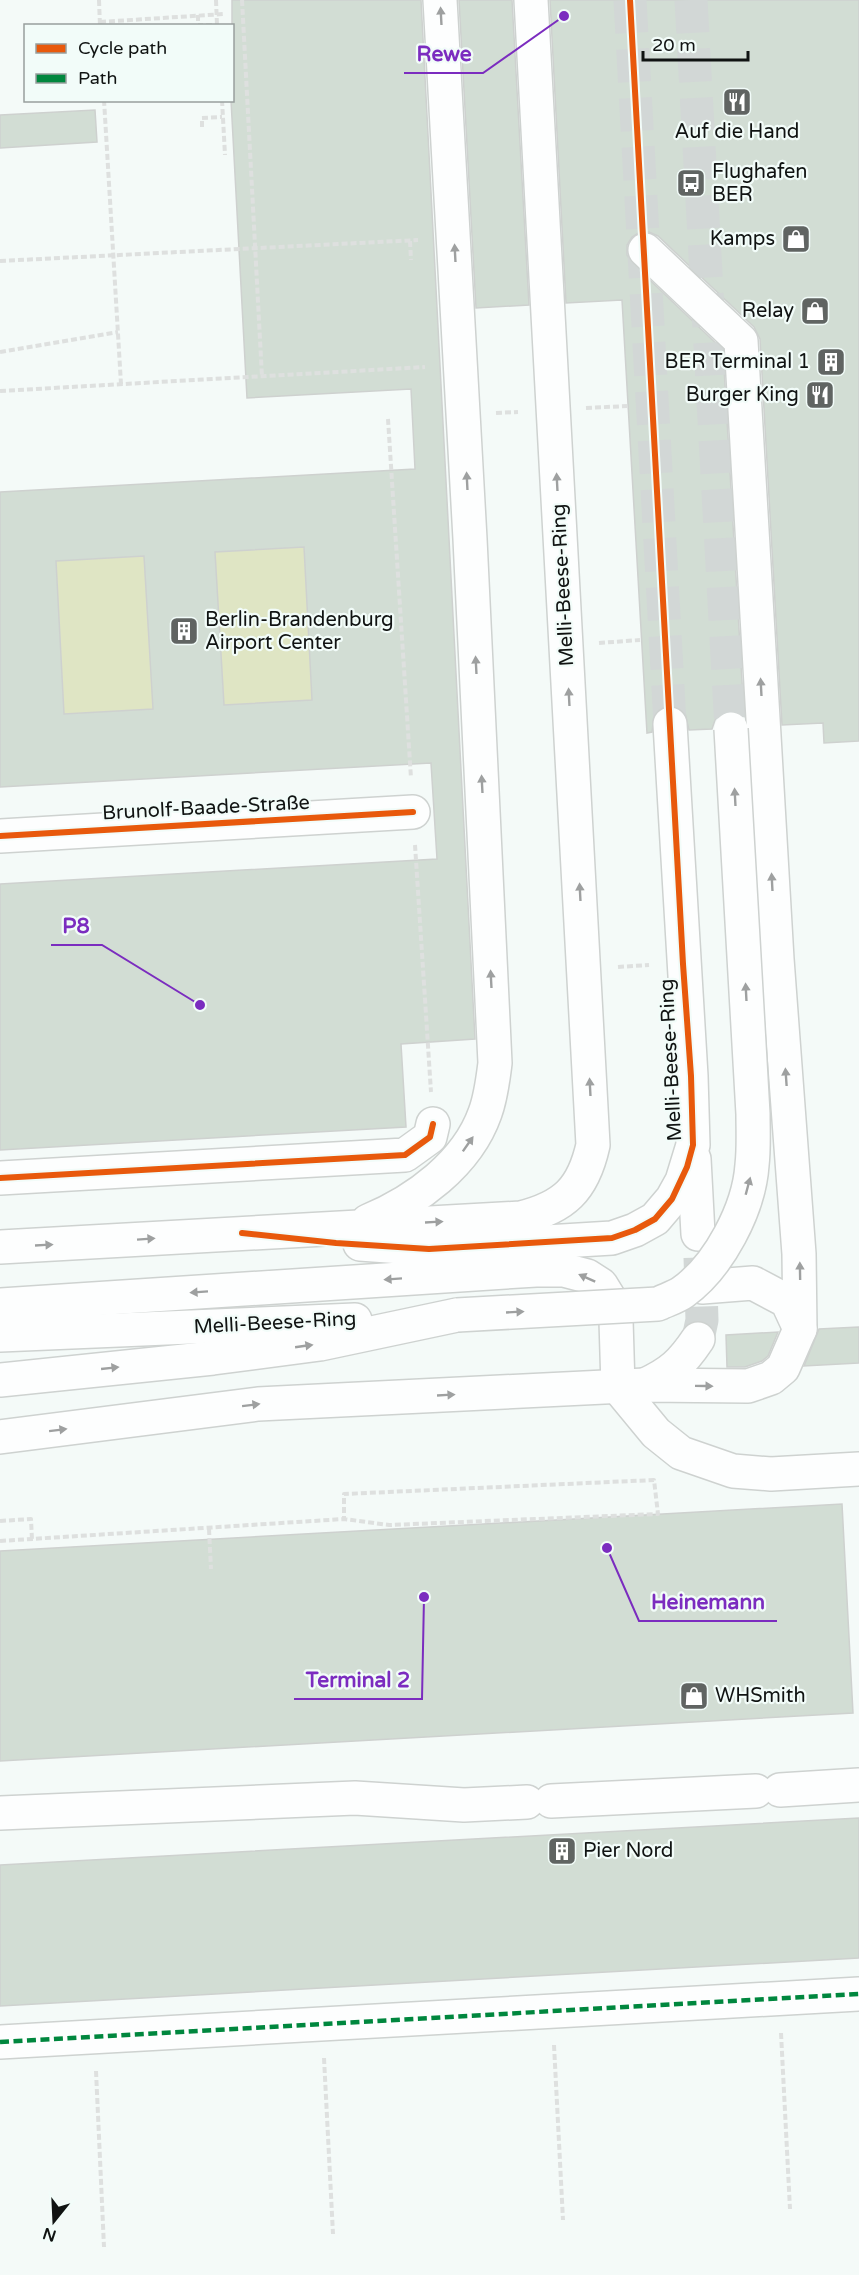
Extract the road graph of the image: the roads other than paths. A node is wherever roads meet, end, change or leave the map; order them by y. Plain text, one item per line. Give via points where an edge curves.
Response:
1 (440, 0) edge
2 (531, 0) edge
3 (645, 250) dead end
4 (670, 724) tunnel mouth
5 (731, 729) tunnel mouth
6 (413, 812) road end
7 (0, 836) edge
8 (433, 1124) road end
9 (693, 1145) junction
10 (0, 1178) edge
11 (341, 1232) junction
12 (698, 1234) tunnel mouth
13 (0, 1247) edge
14 (702, 1287) dead end
15 (0, 1305) edge
16 (457, 1315) junction
17 (800, 1329) junction
18 (0, 1335) edge
19 (698, 1339) tunnel mouth
20 (0, 1380) edge
21 (632, 1386) junction
22 (0, 1437) edge
23 (859, 1469) edge
24 (859, 1785) edge
25 (0, 1812) edge
26 (859, 1994) edge
27 (0, 2042) edge

11 -> 1 street, Melli-Beese-Ring via 388,1213 416,1196 459,1157 485,1114 495,1062
11 -> 2 street, Melli-Beese-Ring via 521,1218 553,1208 583,1176 593,1145
17 -> 3 street via 800,1254 777,959 741,341
4 - 9 street, Melli-Beese-Ring
16 -> 5 street, Melli-Beese-Ring, bridge via 658,1304 682,1293 705,1272 728,1241 752,1167 753,1114
6 - 7 street, Brunolf-Baade-Straße
8 - 10 street via 430,1137 405,1155
9 - 11 street, Melli-Beese-Ring via 682,1181 666,1206 635,1230 612,1238 429,1249
9 - 12 street
13 -> 11 street, Melli-Beese-Ring via 242,1233
14 - 17 street via 753,1283 787,1301
21 -> 15 street via 609,1298 587,1276 564,1270
16 - 18 street, Melli-Beese-Ring
20 -> 16 street via 320,1344
21 -> 17 street via 748,1386 763,1381 783,1368
19 - 21 street via 671,1372
22 -> 21 street via 258,1404
21 - 23 street via 656,1433 681,1453 705,1462 734,1471 771,1474
24 - 25 street via 464,1804 355,1798
26 - 27 street

